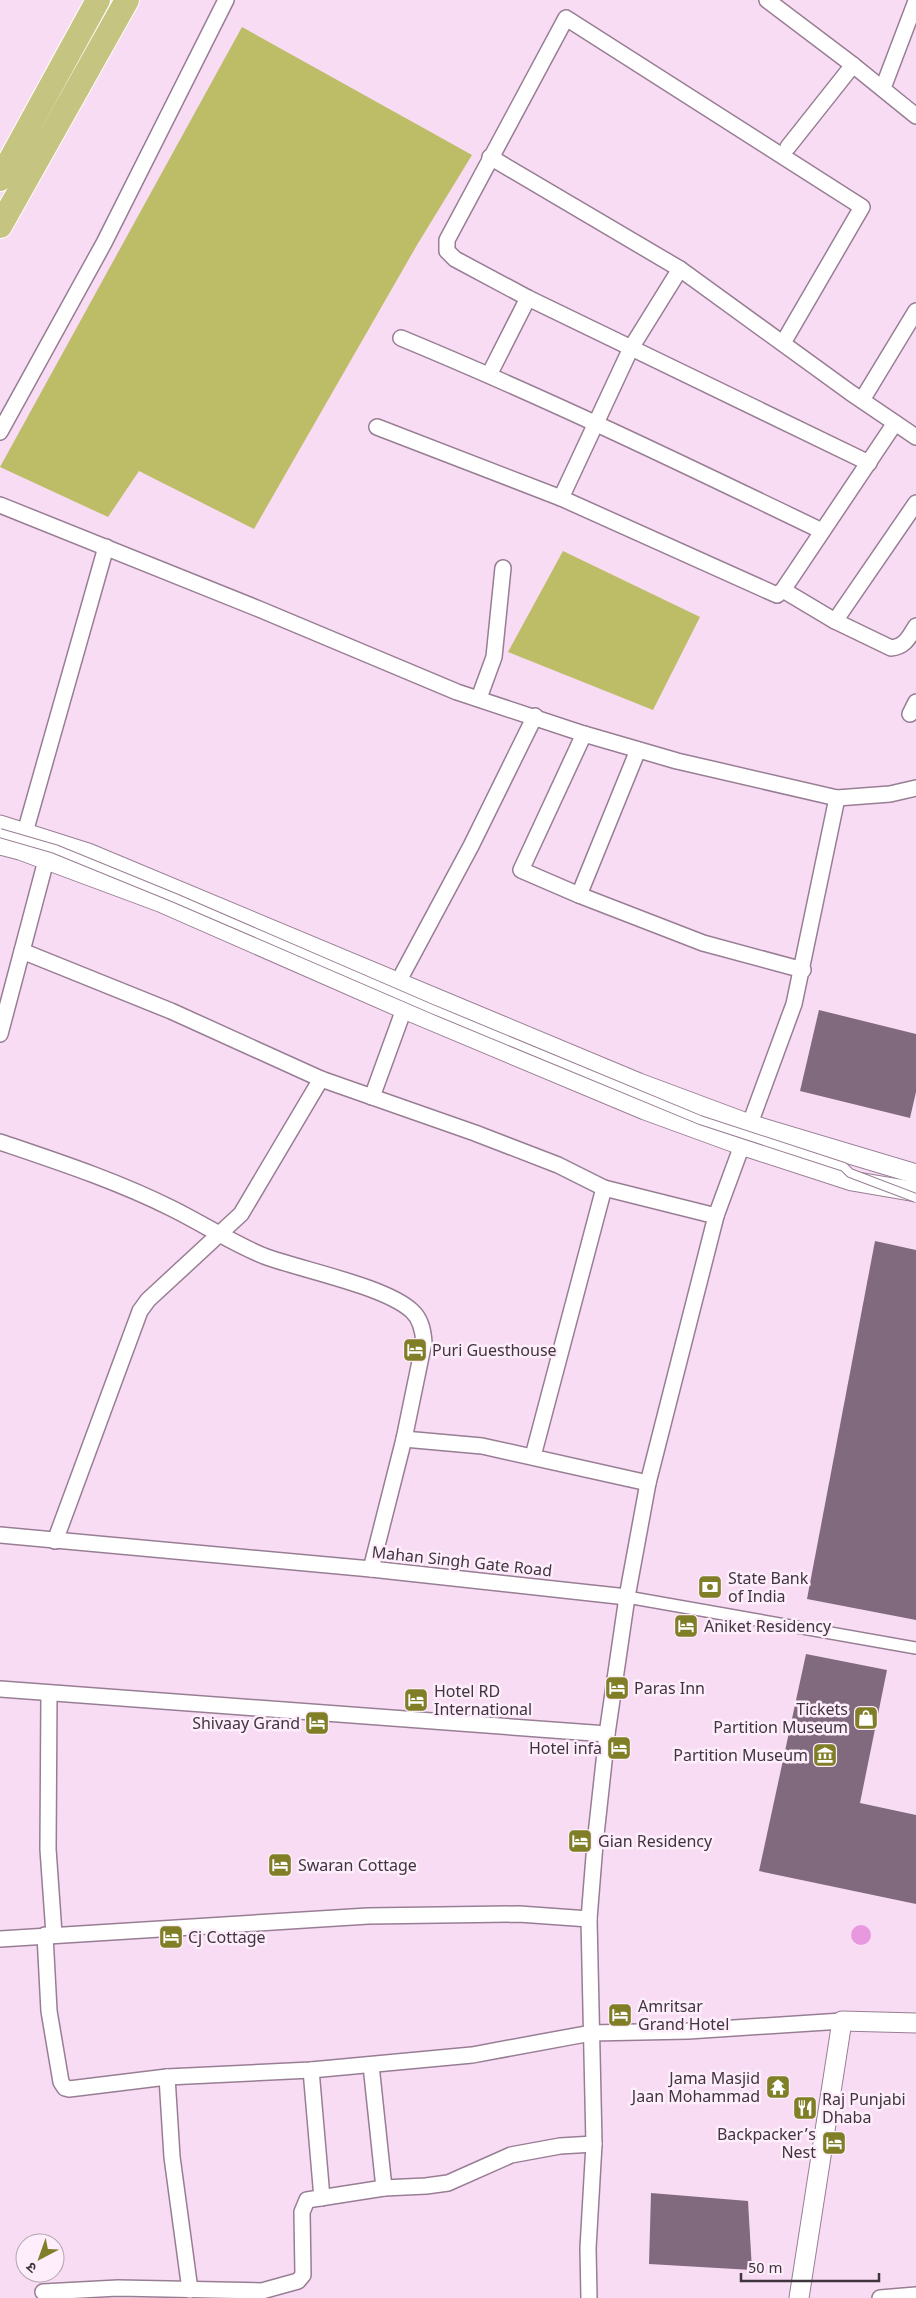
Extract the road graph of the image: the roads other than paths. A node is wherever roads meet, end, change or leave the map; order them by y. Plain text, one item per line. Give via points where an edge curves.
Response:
1 (98, 0) edge
2 (127, 0) edge
3 (226, 0) edge
4 (769, 1) edge
5 (916, 1) edge
6 (854, 65) junction
7 (883, 88) junction
8 (916, 116) edge
9 (788, 147) dead end
10 (490, 157) junction
11 (0, 179) edge
12 (0, 226) edge
13 (680, 269) junction
14 (528, 298) junction
15 (916, 311) edge
16 (401, 338) dead end
17 (784, 344) junction
18 (631, 348) junction
19 (489, 375) junction
20 (862, 400) junction
21 (594, 422) junction
22 (895, 422) junction
23 (377, 427) dead end
24 (0, 432) edge
25 (916, 437) edge
26 (869, 462) junction
27 (561, 498) junction
28 (916, 503) edge
29 (0, 505) edge
30 (822, 532) junction
31 (106, 547) junction
32 (503, 568) dead end
33 (783, 590) junction
34 (835, 621) junction
35 (916, 626) edge
36 (479, 698) junction
37 (535, 716) junction
38 (584, 734) junction
39 (638, 750) junction
40 (916, 788) edge
41 (837, 798) junction
42 (0, 824) edge
43 (25, 831) junction
44 (0, 833) edge
45 (51, 840) junction
46 (0, 845) edge
47 (20, 850) junction
48 (46, 859) junction
49 (579, 895) junction
50 (22, 951) junction
51 (802, 970) junction
52 (397, 984) junction
53 (404, 1009) junction
54 (0, 1034) edge
55 (320, 1079) junction
56 (372, 1097) junction
57 (749, 1124) junction
58 (0, 1142) edge
59 (741, 1145) junction
60 (916, 1174) edge
61 (604, 1188) junction
62 (916, 1192) edge
63 (916, 1198) edge
64 (716, 1216) junction
65 (220, 1235) junction
66 (404, 1439) junction
67 (533, 1456) junction
68 (648, 1483) junction
69 (0, 1535) edge
70 (55, 1541) junction
71 (371, 1568) junction
72 (627, 1596) junction
73 (916, 1648) edge
74 (0, 1688) edge
75 (49, 1693) junction
76 (607, 1734) junction
77 (590, 1920) junction
78 (49, 1935) junction
79 (0, 1939) edge
80 (842, 2021) junction
81 (916, 2023) edge
82 (590, 2033) junction
83 (370, 2065) junction
84 (311, 2070) junction
85 (167, 2077) junction
86 (594, 2144) junction
87 (384, 2188) junction
88 (322, 2198) junction
89 (190, 2290) junction
90 (43, 2292) dead end
91 (262, 2294) edge
92 (916, 2295) edge
93 (589, 2298) edge
94 (799, 2298) edge
95 (880, 2298) edge

1 - 11 main road
2 - 12 main road
3 - 24 street via 104,244
4 - 6 street
5 - 7 street
6 - 7 street
6 - 9 street
7 - 8 street
10 - 13 street
10 - 14 street via 447,240 447,251 455,259
10 - 17 street via 566,18 862,207
13 - 17 street
13 - 18 street
14 - 18 street
14 - 19 street
15 - 20 street
16 - 19 street
17 - 20 street
18 - 21 street
18 - 26 street
19 - 21 street
20 - 22 street
21 - 27 street
21 - 30 street
22 - 25 street
22 - 26 street
23 - 27 street
26 - 30 street
27 - 33 street via 771,594 776,595
28 - 34 street
29 - 31 street
30 - 33 street
31 - 36 street via 457,692
31 - 43 street
32 - 36 street via 494,657
33 - 34 street
34 - 35 street via 891,648 905,642
36 - 37 street
37 - 38 street
37 - 52 street
38 - 39 street
38 - 49 street via 521,870
39 - 41 street
39 - 49 street
40 - 41 street via 890,794
41 - 51 street
42 - 43 street
43 - 45 street
43 - 47 street
44 - 63 lane, bridge via 54,849 175,898 700,1120 844,1167 850,1173
45 - 48 street
45 - 52 street
46 - 47 street
47 - 48 street
48 - 50 street
48 - 53 street via 160,902
49 - 51 street via 703,943
50 - 54 street
50 - 55 street via 171,1010
51 - 57 street via 778,1051
52 - 57 street via 639,1083
53 - 56 street
53 - 59 street via 645,1110
55 - 56 street
55 - 65 street via 241,1214
56 - 61 street via 558,1165
57 - 59 street
57 - 60 street
58 - 65 street via 96,1175 173,1209
59 - 62 street via 852,1181
59 - 64 street
61 - 64 street
61 - 67 street
64 - 68 street
65 - 66 street via 263,1256 393,1299 412,1311 422,1328 424,1342
65 - 70 street via 140,1311
66 - 67 street via 482,1446
66 - 71 street
67 - 68 street
68 - 72 street
69 - 70 street, Mahan Singh Gate Road
70 - 71 street, Mahan Singh Gate Road
71 - 72 street, Mahan Singh Gate Road
72 - 73 street, Mahan Singh Gate Road
72 - 76 street
74 - 75 street
75 - 76 street
75 - 78 street
76 - 77 street
77 - 78 street via 520,1914 368,1916
77 - 82 street
78 - 79 street
78 - 85 street via 49,2011 62,2086 74,2088
80 - 81 street
80 - 82 street via 688,2031
80 - 94 street
82 - 83 street via 472,2055
82 - 86 street
83 - 84 street
83 - 87 street
84 - 85 street
84 - 88 street
85 - 89 street via 172,2158
86 - 87 street via 560,2146 512,2155 448,2182
86 - 93 street via 588,2248
87 - 88 street
88 - 91 street via 307,2200 303,2207 303,2275 298,2281
89 - 90 street via 118,2288
89 - 91 street
92 - 95 street

